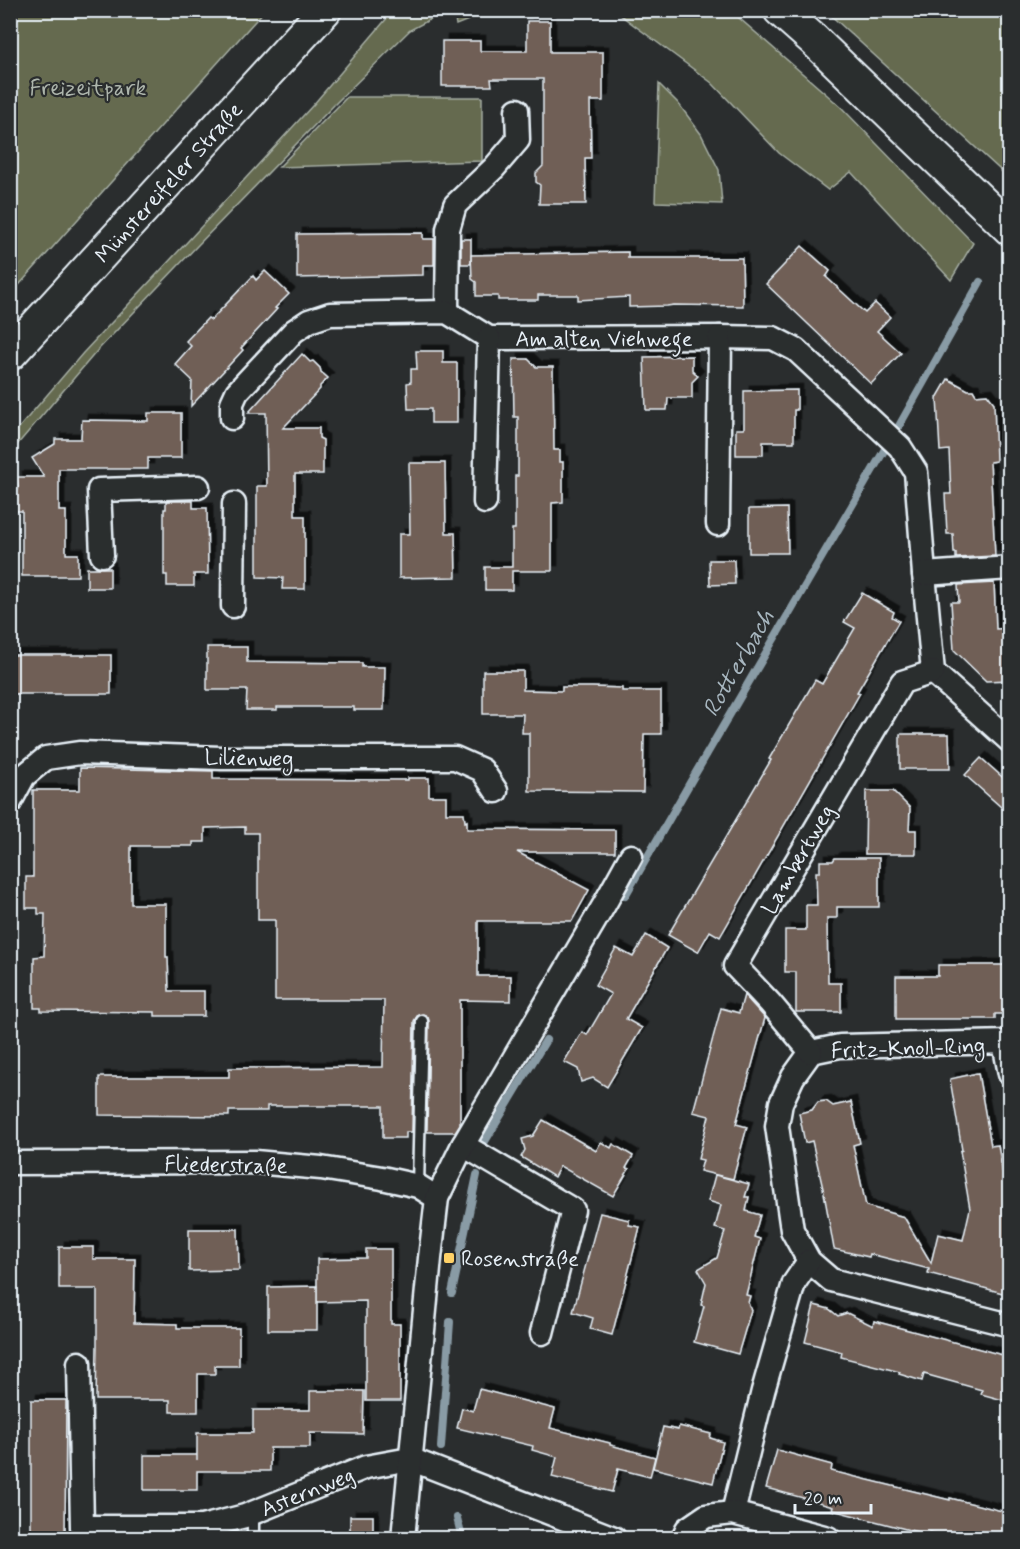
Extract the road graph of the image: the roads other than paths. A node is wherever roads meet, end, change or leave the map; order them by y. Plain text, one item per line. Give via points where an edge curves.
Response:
1 (297, 10) edge
2 (326, 10) edge
3 (780, 10) edge
4 (517, 110) dead end
5 (1010, 229) edge
6 (447, 312) junction
7 (10, 326) edge
8 (720, 337) junction
9 (489, 338) junction
10 (10, 354) edge
11 (232, 418) dead end
12 (198, 487) dead end
13 (485, 502) dead end
14 (234, 504) dead end
15 (718, 524) dead end
16 (102, 555) dead end
17 (1010, 568) edge
18 (924, 574) junction
19 (233, 606) dead end
20 (933, 672) junction
21 (1010, 741) edge
22 (496, 791) dead end
23 (10, 802) edge
24 (631, 856) dead end
25 (422, 1021) dead end
26 (1007, 1042) edge
27 (811, 1052) junction
28 (1010, 1074) edge
29 (463, 1144) junction
30 (10, 1163) edge
31 (418, 1186) junction
32 (437, 1198) junction
33 (809, 1261) junction
34 (1010, 1325) edge
35 (542, 1333) dead end
36 (79, 1363) dead end
37 (410, 1459) junction
38 (253, 1512) junction
39 (732, 1513) junction
40 (253, 1539) edge
41 (403, 1539) edge
42 (614, 1539) edge
43 (683, 1539) edge
44 (828, 1539) edge

1 - 7 main road, Münstereifeler Straße
2 - 10 main road, Münstereifeler Straße
3 - 5 main road
4 - 6 street via 518,140 455,205 448,229
6 - 9 street, Am alten Viehwege
6 - 11 street via 330,314 309,321 294,331 237,392
8 - 9 street, Am alten Viehwege
8 - 15 street, Am alten Viehwege
8 - 18 street, Am alten Viehwege via 773,338 796,350 900,447 916,472
9 - 13 street, Am alten Viehwege
12 - 16 street via 99,490
14 - 19 street
17 - 18 street
18 - 20 street, Am alten Viehwege
20 - 21 street
20 - 27 street, Lambertweg via 902,682 735,966
22 - 23 street, Lilienweg via 482,770 455,758 221,758 80,753 46,758 24,776
24 - 29 street
25 - 31 lane
26 - 27 street, Fritz-Knoll-Ring via 840,1046
26 - 28 street
27 - 33 street, Fritz-Knoll-Ring via 781,1103 777,1126 792,1230
29 - 32 street
29 - 35 street via 573,1210
30 - 31 street, Fliederstraße via 255,1162 321,1168
31 - 32 street, Fliederstraße
32 - 37 street
33 - 34 street, Fritz-Knoll-Ring via 831,1280
33 - 39 street via 794,1283
36 - 38 street, Asternweg via 82,1527 202,1527
37 - 38 street, Asternweg via 366,1467
37 - 41 street
37 - 42 street
38 - 40 lane
39 - 43 street via 706,1516 687,1529
39 - 44 street

